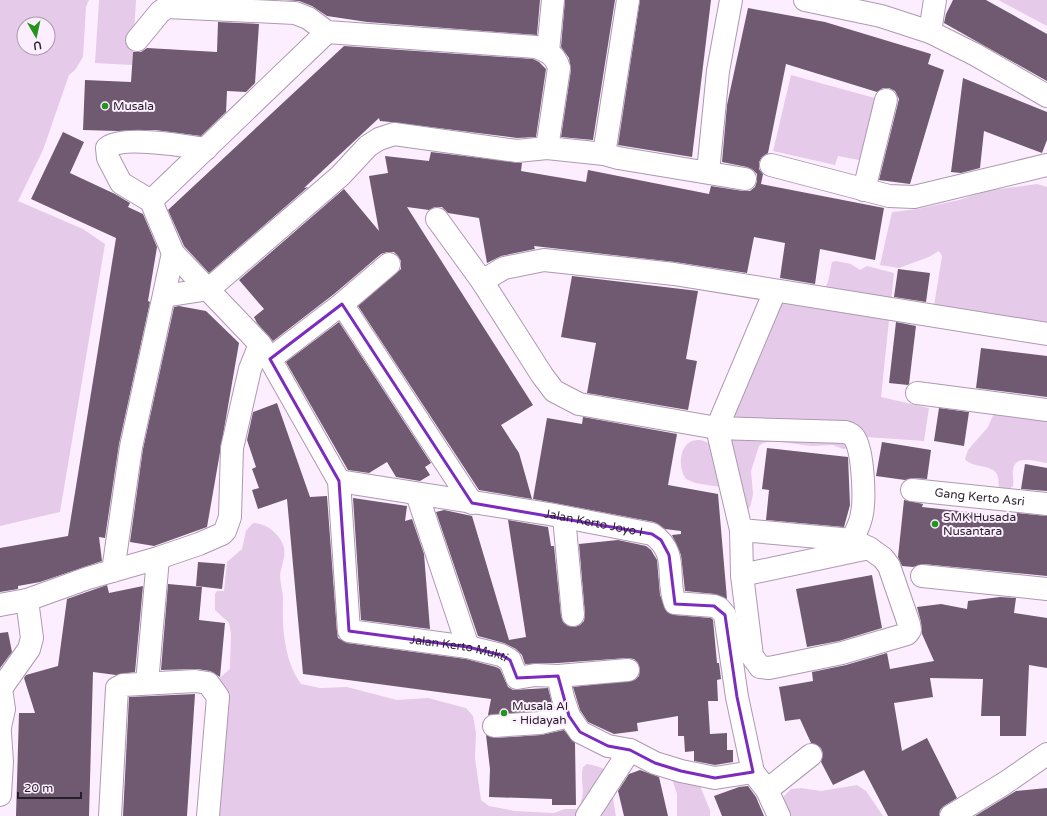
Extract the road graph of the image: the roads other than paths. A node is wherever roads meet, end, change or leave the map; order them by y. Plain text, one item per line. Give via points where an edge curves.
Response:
1 (553, 0) edge
2 (628, 0) edge
3 (731, 0) edge
4 (805, 0) edge
5 (935, 0) edge
6 (327, 32) junction
7 (930, 32) junction
8 (138, 40) dead end
9 (548, 51) junction
10 (1047, 96) edge
11 (886, 100) dead end
12 (547, 148) junction
13 (206, 149) junction
14 (604, 154) junction
15 (771, 165) dead end
16 (1047, 166) edge
17 (708, 172) junction
18 (745, 178) dead end
19 (864, 190) junction
20 (151, 201) junction
21 (437, 219) dead end
22 (173, 254) junction
23 (389, 264) dead end
24 (482, 281) junction
25 (209, 289) junction
26 (775, 291) junction
27 (164, 296) junction
28 (342, 304) junction
29 (1047, 334) edge
30 (265, 351) junction
31 (917, 393) dead end
32 (1047, 410) edge
33 (716, 428) junction
34 (339, 481) junction
35 (912, 490) dead end
36 (416, 494) junction
37 (472, 503) junction
38 (1047, 504) edge
39 (564, 517) junction
40 (741, 530) junction
41 (861, 544) junction
42 (158, 558) junction
43 (114, 571) junction
44 (742, 575) junction
45 (922, 576) dead end
46 (1047, 589) edge
47 (27, 600) junction
48 (0, 605) edge
49 (573, 615) dead end
50 (468, 647) junction
51 (628, 670) dead end
52 (558, 676) junction
53 (147, 684) junction
54 (1, 689) edge
55 (569, 716) junction
56 (494, 726) dead end
57 (0, 728) edge
58 (0, 733) edge
59 (630, 750) junction
60 (1047, 754) edge
61 (811, 755) dead end
62 (753, 772) junction
63 (767, 790) junction
64 (0, 795) edge
65 (110, 816) edge
66 (208, 816) edge
67 (586, 816) edge
68 (779, 816) edge
69 (951, 816) edge

1 - 9 street
2 - 14 street
3 - 17 street via 718,71
4 - 7 street via 881,16
5 - 7 street
6 - 8 street via 308,18 295,13 167,7
6 - 9 street
6 - 13 street
7 - 10 street
9 - 12 street via 555,57 559,68
11 - 19 street
12 - 14 street
12 - 25 street via 517,151 394,134 379,139 368,146 340,176
13 - 20 street
13 - 20 street via 130,142 113,143 107,148 108,158 121,183
14 - 17 street
15 - 19 street
16 - 19 street via 914,197 889,196
17 - 18 street
20 - 22 street
21 - 24 street
22 - 25 street
22 - 27 street
23 - 28 street
24 - 26 street via 504,268 544,260 674,274
24 - 33 street via 542,374 560,395 579,404
25 - 27 street
25 - 30 street
26 - 29 street
26 - 33 street
27 - 43 street via 131,447
28 - 30 street
28 - 37 street
30 - 34 street
30 - 42 street via 250,369 232,448 230,517 225,531 213,539
31 - 32 street
33 - 40 street
33 - 41 street via 851,434 858,446 864,490
34 - 36 street, Jalan Kerto Joyo I
34 - 50 street, Jalan Kerto Mukti via 349,631
35 - 38 street, Gang Kerto Asri
36 - 37 street, Jalan Kerto Joyo I
36 - 50 street
37 - 39 street, Jalan Kerto Joyo I
39 - 49 street
39 - 62 street, Jalan Kerto Joyo I via 652,534 661,540 669,555 675,603 714,606 723,611 737,698
40 - 41 street
40 - 44 street
41 - 44 street
41 - 44 street via 883,558 889,566 910,630 901,638 842,654 769,668 760,667 752,656 750,646
42 - 43 street
42 - 53 street
43 - 47 street
45 - 46 street
47 - 48 street
47 - 54 street via 32,638 30,649
50 - 52 street, Jalan Kerto Mukti via 510,660 517,678 534,675
51 - 52 street
52 - 55 street
53 - 65 street via 119,686 115,691
53 - 66 street via 195,681 208,683 218,697
54 - 57 street via 4,709
55 - 56 street via 540,723
55 - 59 street via 580,732 608,746
58 - 64 street
59 - 62 street via 655,763 715,778
59 - 67 street
60 - 69 street
61 - 63 street
62 - 63 street, Jalan Kerto Joyo I
63 - 68 street, Jalan Kerto Joyo I

